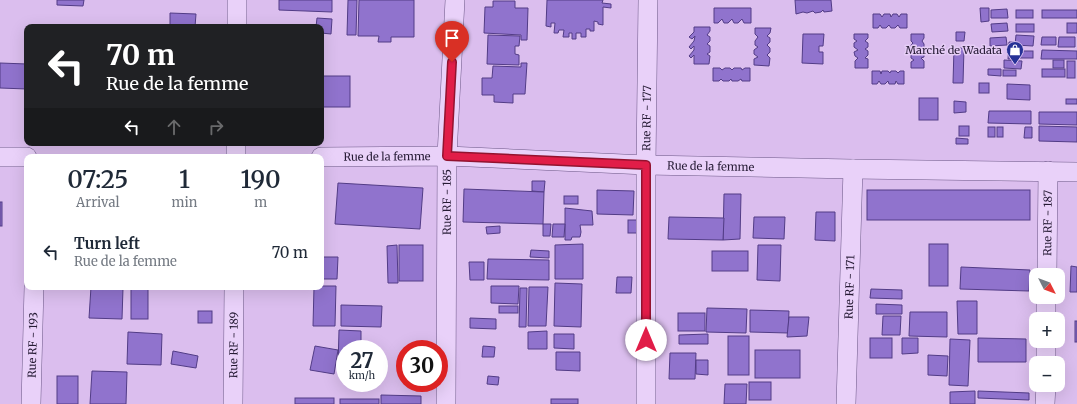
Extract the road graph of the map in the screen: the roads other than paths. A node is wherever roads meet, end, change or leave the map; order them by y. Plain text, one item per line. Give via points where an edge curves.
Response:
1 (238, 0) edge
2 (455, 0) edge
3 (648, 0) edge
4 (237, 24) edge
5 (447, 156) junction
6 (0, 157) edge
7 (324, 157) edge
8 (24, 158) edge
9 (646, 165) junction
10 (853, 169) junction
11 (1048, 171) junction
12 (1077, 172) edge
13 (1047, 268) edge
14 (34, 290) edge
15 (234, 290) edge
16 (1046, 392) edge
17 (31, 404) edge
18 (233, 404) edge
19 (446, 404) edge
20 (646, 404) edge
21 (846, 404) edge
22 (1046, 404) edge

1 - 4 street
2 - 5 street, Rue RF - 185
3 - 9 street, Rue RF - 177
5 - 7 street, Rue de la femme
5 - 9 street, Rue de la femme
5 - 19 street, Rue RF - 185
6 - 8 street
9 - 10 street, Rue de la femme
9 - 20 street, Rue RF - 177
10 - 11 street, Rue de la femme
10 - 21 street, Rue RF - 171
11 - 12 street, Rue de la femme
11 - 13 street, Rue RF - 187
14 - 17 street, Rue RF - 193
15 - 18 street, Rue RF - 189
16 - 22 street

